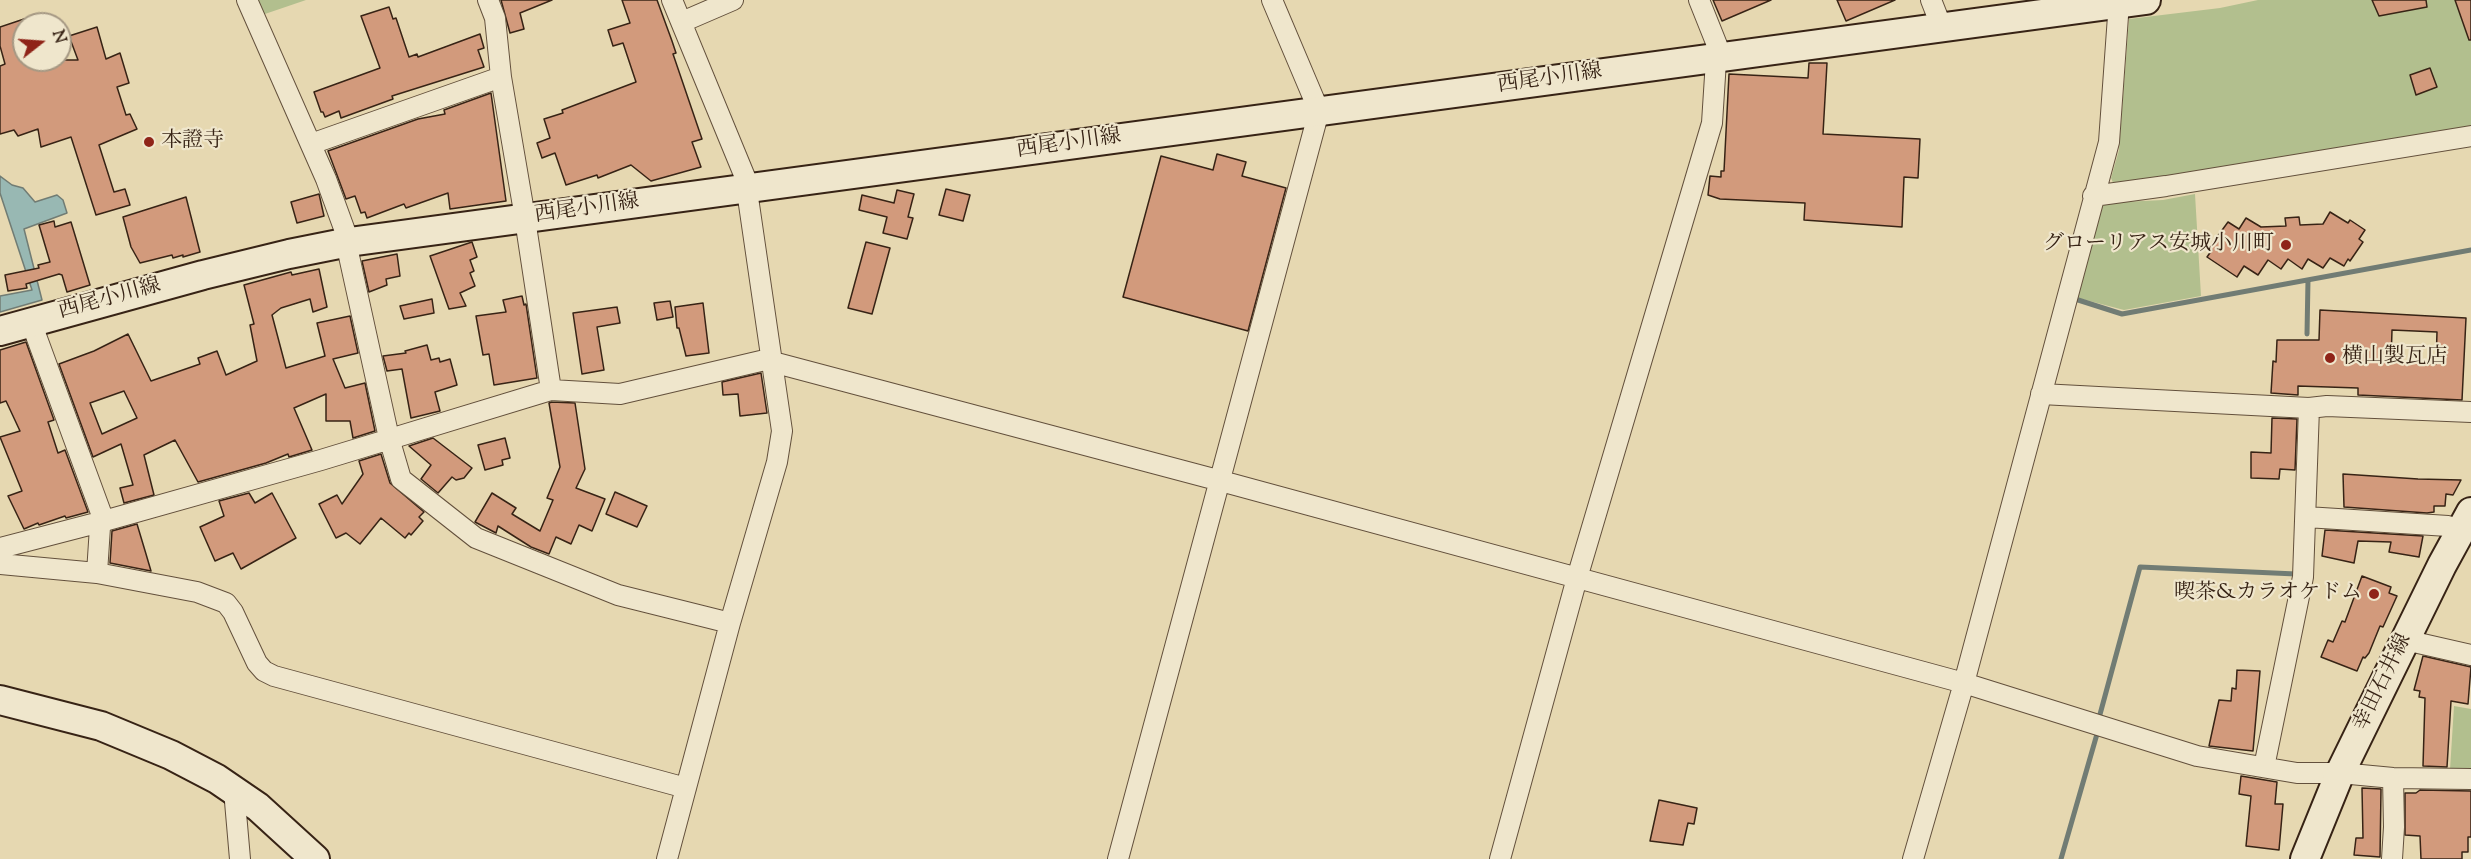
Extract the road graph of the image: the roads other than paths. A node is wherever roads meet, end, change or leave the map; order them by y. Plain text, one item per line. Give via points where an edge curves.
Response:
1 (248, 0) edge
2 (488, 0) edge
3 (672, 0) edge
4 (733, 0) edge
5 (1272, 0) edge
6 (1700, 0) edge
7 (1931, 0) edge
8 (2127, 2) edge
9 (682, 22) junction
10 (1941, 28) junction
11 (1718, 57) junction
12 (501, 78) junction
13 (1319, 111) junction
14 (2471, 136) edge
15 (311, 144) junction
16 (748, 188) junction
17 (2093, 196) junction
18 (525, 218) junction
19 (350, 242) junction
20 (31, 322) junction
21 (0, 331) edge
22 (773, 362) junction
23 (551, 390) junction
24 (2041, 394) junction
25 (2309, 408) junction
26 (2471, 412) edge
27 (388, 438) junction
28 (1221, 481) junction
29 (2306, 517) junction
30 (104, 521) junction
31 (2466, 521) edge
32 (0, 548) edge
33 (0, 564) edge
34 (97, 573) junction
35 (1577, 578) junction
36 (730, 623) junction
37 (2405, 640) junction
38 (2471, 655) edge
39 (1964, 683) junction
40 (0, 700) edge
41 (2264, 768) junction
42 (2340, 773) junction
43 (2393, 778) junction
44 (2471, 779) edge
45 (686, 788) junction
46 (234, 790) junction
47 (240, 859) edge
48 (315, 859) edge
49 (667, 859) edge
50 (1118, 859) edge
51 (1500, 859) edge
52 (1914, 859) edge
53 (2305, 859) edge
54 (2392, 859) edge

1 - 15 street
2 - 12 street via 495,18
3 - 9 street
4 - 9 street
5 - 13 street
6 - 11 street
7 - 10 street
8 - 10 main road, 西尾小川線
8 - 17 street via 2109,142
9 - 16 street
10 - 11 main road, 西尾小川線
11 - 13 main road, 西尾小川線
11 - 35 street via 1712,123
12 - 15 street
12 - 18 street
13 - 16 main road, 西尾小川線
13 - 28 street
14 - 17 street
15 - 19 street
16 - 18 main road, 西尾小川線
16 - 22 street
17 - 24 street
18 - 19 main road, 西尾小川線
18 - 23 street
19 - 20 main road, 西尾小川線 via 225,270
19 - 27 street via 349,256
20 - 21 main road, 西尾小川線
20 - 30 street
22 - 23 street via 765,360 620,394
22 - 28 street
22 - 36 street via 781,445
23 - 27 street
24 - 25 street
24 - 39 street
25 - 26 street
25 - 29 street
27 - 30 street
27 - 36 street via 401,479 476,538 618,595
28 - 35 street
28 - 50 street
29 - 31 street via 2448,526
29 - 41 street via 2303,577
30 - 32 street
30 - 34 street via 100,527
31 - 37 main road, 幸田石井線
33 - 34 street
34 - 45 street via 197,592 226,603 257,663 274,676
35 - 39 street
35 - 51 street
36 - 45 street
37 - 38 street
37 - 42 main road, 幸田石井線
39 - 41 street via 2197,756
39 - 52 street
40 - 46 main road via 124,734
41 - 42 street
42 - 43 street
42 - 53 main road, 幸田石井線
43 - 44 street
43 - 54 street
45 - 49 street
46 - 47 street
46 - 48 main road via 280,825

